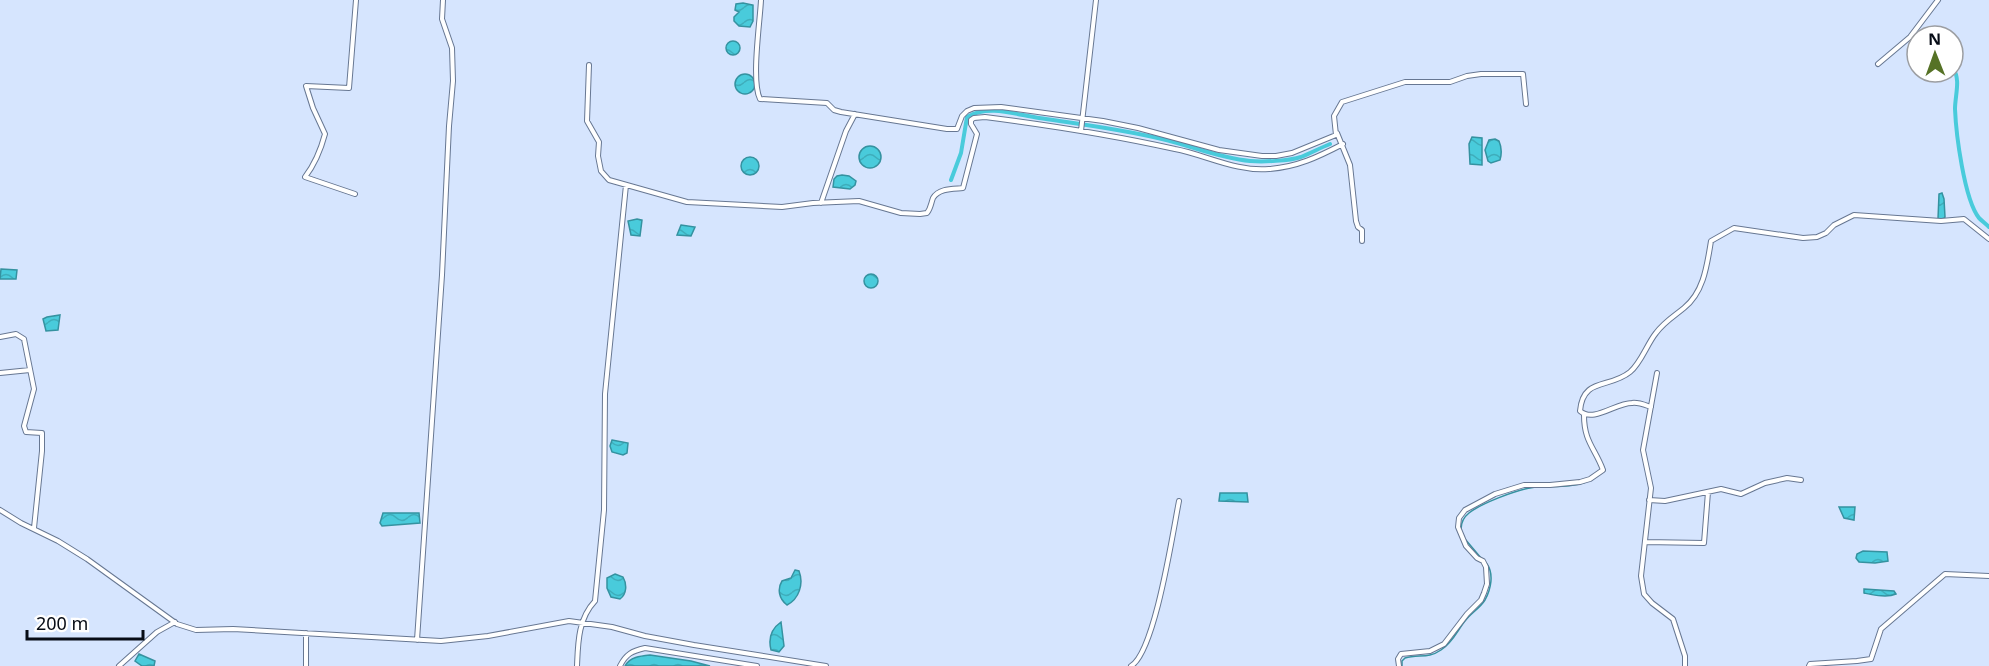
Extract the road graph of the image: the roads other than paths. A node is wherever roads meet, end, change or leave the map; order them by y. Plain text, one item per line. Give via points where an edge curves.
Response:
1 (356, 0) edge
2 (443, 0) edge
3 (761, 0) edge
4 (1096, 0) edge
5 (1938, 0) edge
6 (1878, 64) dead end
7 (589, 65) dead end
8 (1526, 104) dead end
9 (855, 114) junction
10 (1082, 118) junction
11 (1081, 132) junction
12 (1337, 132) junction
13 (1342, 144) junction
14 (626, 185) junction
15 (356, 194) dead end
16 (821, 203) junction
17 (1989, 239) edge
18 (1362, 241) dead end
19 (0, 337) edge
20 (30, 370) junction
21 (0, 373) edge
22 (1657, 373) dead end
23 (1652, 407) junction
24 (1584, 415) junction
25 (1802, 480) dead end
26 (1708, 492) junction
27 (1179, 501) dead end
28 (1649, 501) junction
29 (0, 510) edge
30 (34, 528) junction
31 (1645, 542) junction
32 (1989, 576) edge
33 (175, 622) junction
34 (582, 623) junction
35 (306, 633) junction
36 (417, 640) junction
37 (119, 666) edge
38 (306, 666) edge
39 (577, 666) edge
40 (620, 666) edge
41 (757, 666) edge
42 (826, 666) edge
43 (1131, 666) edge
44 (1399, 666) edge
45 (1685, 666) edge
46 (1809, 666) edge

1 - 15 street via 349,88 306,86 325,134 305,177
2 - 36 street via 442,19 452,48 453,81
3 - 9 street via 757,75 760,99 827,103 834,110
4 - 10 street
5 - 6 street via 1910,37
7 - 14 street via 587,121 599,142 601,171 609,180
8 - 12 street via 1523,74 1481,74 1450,82 1406,82 1342,102 1334,116
9 - 10 street via 952,130 959,128 964,113 974,108 1010,108
9 - 16 street
10 - 11 street
10 - 12 street via 1219,150 1262,156 1292,153
11 - 13 street via 1128,138 1232,165 1268,169 1311,161
11 - 16 street via 974,118 970,124 977,134 963,188 939,192 927,213 901,213 859,201
12 - 13 street
13 - 18 street via 1350,165
14 - 16 street via 687,202 746,207
14 - 34 street via 605,394 601,556 595,601
17 - 24 street via 1964,219 1854,215 1826,233 1803,238 1734,228 1711,241 1706,271 1697,292 1685,308 1666,320 1654,334 1632,371 1586,392 1580,411
19 - 20 street via 16,334 24,339
20 - 21 street
20 - 30 street via 34,389 24,426 26,432 42,433
22 - 23 street
23 - 24 street via 1632,403 1593,416
23 - 28 street via 1643,450
24 - 44 street via 1589,444 1604,470 1590,479 1572,483 1524,485 1495,494 1465,510 1458,527 1466,546 1486,567 1487,584 1481,600 1444,644 1430,651 1401,654
25 - 26 street via 1787,478 1765,483 1741,494 1721,489
26 - 28 street
26 - 31 street via 1704,543
27 - 43 street via 1149,634 1137,662
28 - 31 street
29 - 30 street
30 - 33 street via 87,559
31 - 45 street via 1641,576 1644,594 1673,619
32 - 46 street via 1944,574 1881,629 1870,658
33 - 35 street via 196,630
33 - 37 street via 157,632
34 - 36 street via 569,621 441,641
34 - 39 street
34 - 42 street
35 - 36 street
35 - 38 street
40 - 41 street via 633,651 645,648

